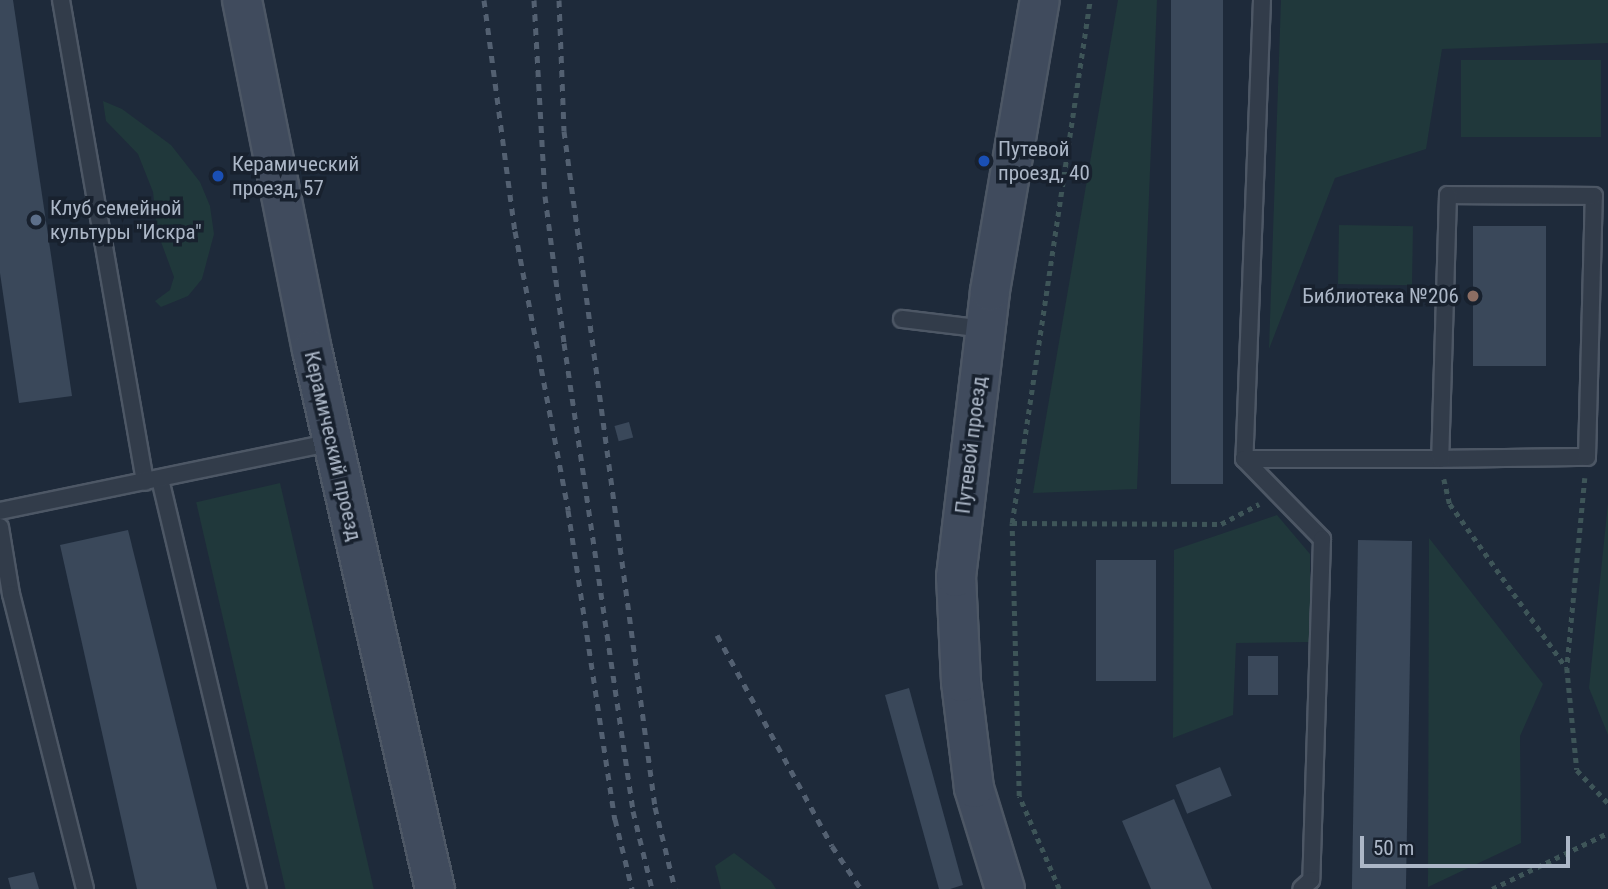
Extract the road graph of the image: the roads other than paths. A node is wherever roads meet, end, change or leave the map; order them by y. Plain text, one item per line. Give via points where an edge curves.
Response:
1 (61, 0) edge
2 (243, 0) edge
3 (1040, 0) edge
4 (1262, 0) edge
5 (902, 319) dead end
6 (985, 328) junction
7 (332, 442) junction
8 (1244, 459) junction
9 (1440, 459) junction
10 (152, 480) junction
11 (0, 511) edge
12 (0, 527) edge
13 (5, 596) edge
14 (85, 889) edge
15 (258, 889) edge
16 (435, 889) edge
17 (1005, 889) edge
18 (1301, 889) edge

1 - 10 lane
2 - 7 street, Керамический проезд
3 - 6 street, Путевой проезд
4 - 8 lane
5 - 6 lane
6 - 17 street, Путевой проезд via 956,577 961,682 974,788
7 - 10 lane
7 - 16 street, Керамический проезд
8 - 9 lane
8 - 18 lane via 1322,539 1311,880
9 - 9 lane via 1448,195 1594,196 1587,457
10 - 11 lane
10 - 15 lane
12 - 13 lane
13 - 14 lane

